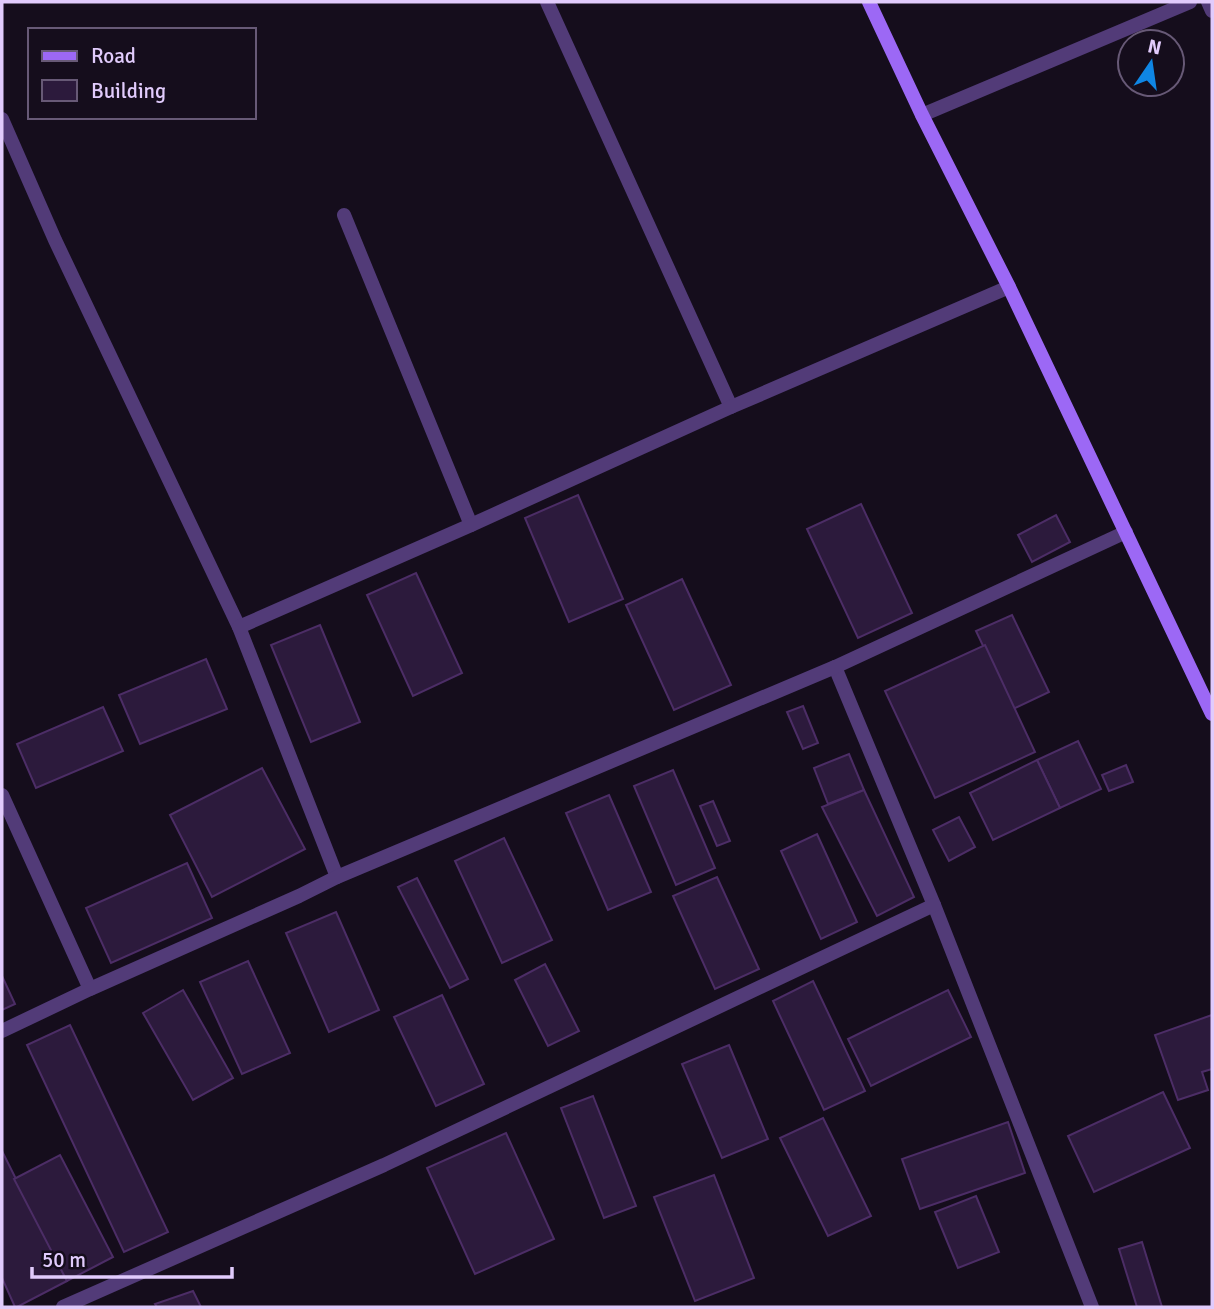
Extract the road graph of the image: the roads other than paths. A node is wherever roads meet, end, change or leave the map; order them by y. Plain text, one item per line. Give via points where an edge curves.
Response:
1 (547, 2) edge
2 (869, 2) edge
3 (1190, 2) edge
4 (1208, 2) edge
5 (1212, 11) edge
6 (922, 115) junction
7 (2, 119) edge
8 (344, 215) dead end
9 (1009, 287) junction
10 (730, 407) junction
11 (471, 526) junction
12 (1126, 532) junction
13 (239, 627) junction
14 (835, 667) junction
15 (1212, 714) edge
16 (2, 795) edge
17 (337, 877) junction
18 (934, 905) junction
19 (90, 989) junction
20 (2, 1031) edge
21 (63, 1307) edge
22 (1092, 1307) edge

1 - 10 street
2 - 6 main road
3 - 6 street
4 - 5 street
6 - 9 main road
7 - 13 street
8 - 11 street
9 - 10 street
9 - 12 main road
10 - 11 street
11 - 13 street
12 - 14 street
12 - 15 main road
13 - 17 street
14 - 17 street
14 - 18 street
16 - 19 street
17 - 19 street
18 - 21 street via 397,1159
18 - 22 street
19 - 20 street

